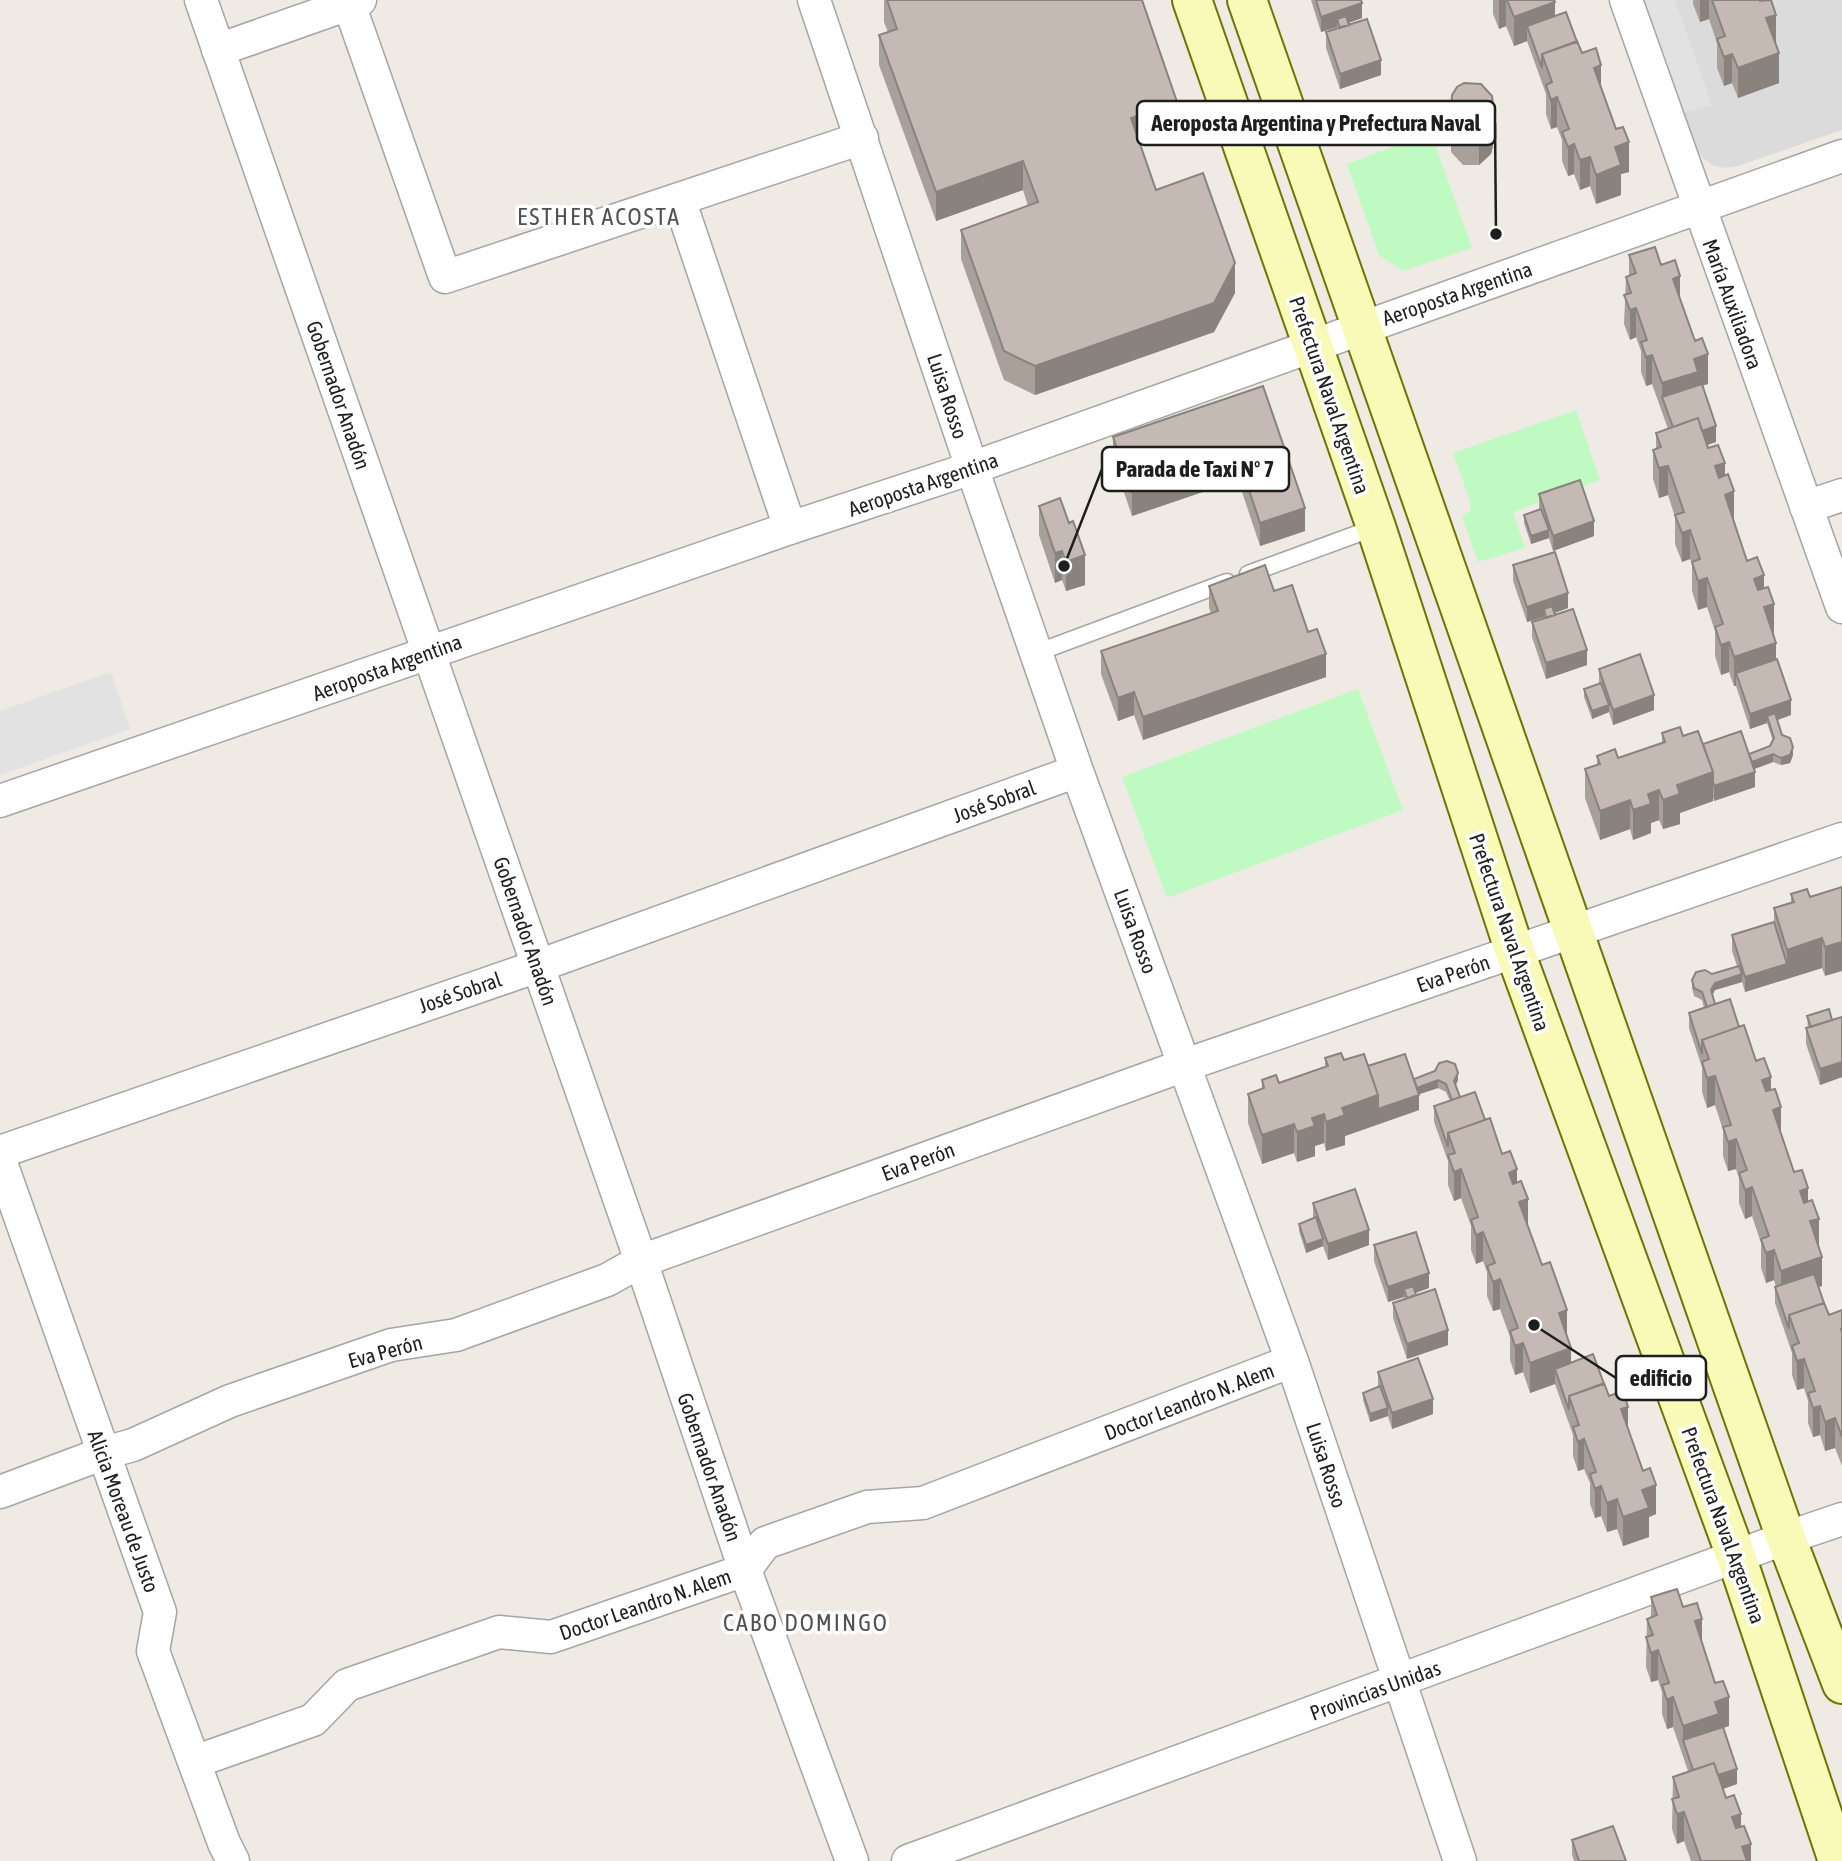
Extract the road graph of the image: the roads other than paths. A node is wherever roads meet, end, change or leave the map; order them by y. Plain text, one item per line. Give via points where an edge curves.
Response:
1 (201, 0) edge
2 (814, 0) edge
3 (1192, 0) edge
4 (1247, 0) edge
5 (1626, 0) edge
6 (355, 2) edge
7 (218, 50) junction
8 (862, 138) junction
9 (1842, 156) edge
10 (679, 199) junction
11 (1698, 206) junction
12 (1361, 327) junction
13 (1312, 346) junction
14 (972, 468) junction
15 (1842, 495) edge
16 (1806, 507) junction
17 (1376, 527) junction
18 (790, 528) junction
19 (1842, 607) edge
20 (429, 652) junction
21 (1036, 653) junction
22 (1077, 771) junction
23 (0, 801) edge
24 (1842, 839) edge
25 (1573, 932) junction
26 (1515, 952) junction
27 (538, 965) junction
28 (1185, 1065) junction
29 (0, 1152) edge
30 (0, 1160) edge
31 (641, 1261) junction
32 (1293, 1361) junction
33 (104, 1453) junction
34 (0, 1492) edge
35 (1842, 1520) edge
36 (1786, 1538) junction
37 (1736, 1556) junction
38 (745, 1570) junction
39 (1399, 1681) junction
40 (1842, 1684) edge
41 (194, 1762) junction
42 (233, 1861) edge
43 (852, 1861) edge
44 (908, 1861) edge
45 (1460, 1861) edge
46 (1838, 1861) edge

1 - 7 street, Gobernador Anadón
2 - 8 street, Luisa Rosso
3 - 13 main road, Prefectura Naval Argentina
4 - 12 main road
5 - 11 street, María Auxiliadora
6 - 7 street
6 - 10 street via 445,278
7 - 20 street, Gobernador Anadón
8 - 10 street
8 - 14 street, Luisa Rosso
9 - 11 street, Aeroposta Argentina
10 - 18 street
11 - 12 street, Aeroposta Argentina
11 - 16 street, María Auxiliadora
12 - 13 street, Aeroposta Argentina
12 - 25 main road
13 - 14 street, Aeroposta Argentina
13 - 17 main road, Prefectura Naval Argentina
14 - 18 street, Aeroposta Argentina
14 - 21 street, Luisa Rosso
15 - 16 street
16 - 19 street, María Auxiliadora
17 - 21 lane
17 - 26 main road, Prefectura Naval Argentina
18 - 20 street, Aeroposta Argentina
20 - 23 street, Aeroposta Argentina
20 - 27 street, Gobernador Anadón
21 - 22 street, Luisa Rosso
22 - 27 street, José Sobral
22 - 28 street, Luisa Rosso
24 - 25 street, Eva Perón
25 - 26 street, Eva Perón
25 - 36 main road
26 - 28 street, Eva Perón
26 - 37 main road, Prefectura Naval Argentina
27 - 29 street, José Sobral
27 - 31 street, Gobernador Anadón
28 - 31 street, Eva Perón
28 - 32 street, Luisa Rosso
30 - 33 street, Alicia Moreau de Justo
31 - 33 street, Eva Perón via 607,1280 456,1335 391,1345 230,1401 133,1445
31 - 38 street, Gobernador Anadón
32 - 38 street, Doctor Leandro N. Alem via 923,1503 867,1507 765,1544
32 - 39 street, Luisa Rosso
33 - 34 street, Eva Perón
33 - 41 street, Alicia Moreau de Justo via 160,1612 153,1651
35 - 36 street, Provincias Unidas
36 - 37 street, Provincias Unidas
36 - 40 main road
37 - 39 street, Provincias Unidas
37 - 46 main road, Prefectura Naval Argentina
38 - 41 street, Doctor Leandro N. Alem via 551,1637 499,1632 347,1685 313,1720
38 - 43 street, Gobernador Anadón
39 - 44 street, Provincias Unidas
39 - 45 street, Luisa Rosso
41 - 42 street, Alicia Moreau de Justo

